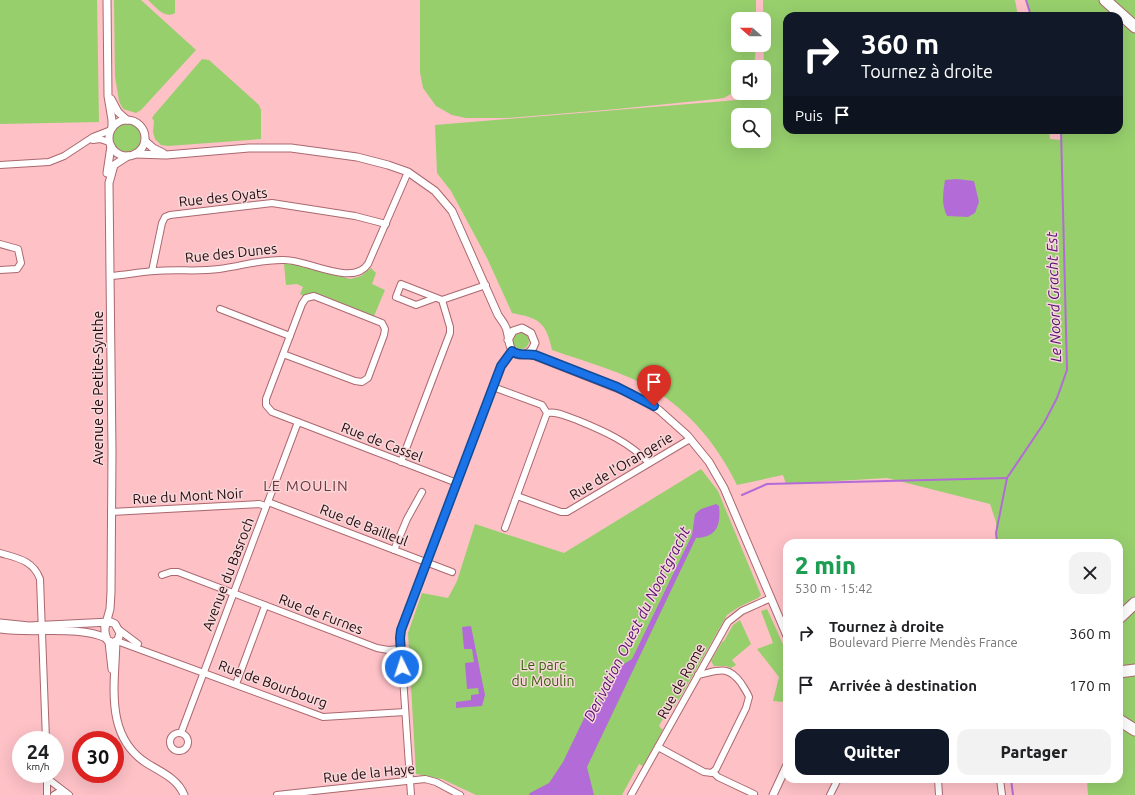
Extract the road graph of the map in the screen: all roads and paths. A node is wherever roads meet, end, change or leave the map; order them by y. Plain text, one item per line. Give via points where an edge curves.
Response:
1 (107, 0) edge
2 (1105, 0) edge
3 (1119, 12) edge
4 (1123, 16) edge
5 (1135, 26) edge
6 (108, 85) junction
7 (127, 120) junction
8 (111, 129) junction
9 (145, 141) junction
10 (85, 143) junction
11 (110, 144) junction
12 (131, 155) junction
13 (171, 155) junction
14 (0, 165) edge
15 (408, 172) junction
16 (109, 183) junction
17 (386, 224) junction
18 (0, 244) edge
19 (0, 270) edge
20 (152, 271) junction
21 (110, 276) junction
22 (486, 285) junction
23 (435, 298) junction
24 (442, 300) junction
25 (220, 309) dead end
26 (501, 320) junction
27 (517, 329) junction
28 (290, 336) junction
29 (508, 340) junction
30 (534, 346) junction
31 (512, 351) junction
32 (528, 353) junction
33 (283, 354) junction
34 (543, 359) junction
35 (493, 387) junction
36 (548, 413) junction
37 (298, 422) junction
38 (690, 439) junction
39 (401, 462) junction
40 (649, 463) junction
41 (457, 483) junction
42 (422, 492) dead end
43 (517, 496) junction
44 (267, 504) junction
45 (111, 512) junction
46 (505, 528) dead end
47 (394, 550) junction
48 (0, 554) edge
49 (427, 562) junction
50 (452, 572) dead end
51 (162, 575) dead end
52 (111, 592) junction
53 (234, 594) junction
54 (771, 598) junction
55 (1135, 603) edge
56 (265, 606) junction
57 (1123, 614) edge
58 (0, 623) edge
59 (111, 625) junction
60 (783, 626) edge
61 (0, 629) edge
62 (43, 629) junction
63 (107, 640) junction
64 (117, 641) junction
65 (401, 649) junction
66 (148, 650) junction
67 (706, 660) junction
68 (1135, 664) edge
69 (1123, 666) edge
70 (1135, 670) edge
71 (718, 671) junction
72 (204, 672) junction
73 (1123, 672) edge
74 (698, 675) junction
75 (236, 684) junction
76 (114, 692) junction
77 (406, 712) junction
78 (1123, 722) edge
79 (1135, 730) edge
80 (46, 731) edge
81 (181, 733) dead end
82 (658, 747) junction
83 (713, 772) junction
84 (783, 774) edge
85 (410, 781) junction
86 (48, 783) edge
87 (56, 783) edge
88 (836, 783) edge
89 (938, 783) edge
90 (1000, 783) edge
91 (67, 793) edge
92 (754, 794) edge
93 (47, 795) edge
94 (54, 795) edge
95 (184, 795) edge
96 (277, 795) edge
97 (411, 795) edge
98 (460, 795) edge
99 (631, 795) edge
100 (773, 795) edge
101 (830, 795) edge
102 (939, 795) edge
103 (1002, 795) edge

1 - 6 street
2 - 3 highway
4 - 5 highway
6 - 7 street via 114,106
6 - 8 street
7 - 8 street via 119,122
7 - 9 street via 140,126
8 - 10 street
8 - 11 street
9 - 12 street via 141,150
9 - 13 street via 154,150
10 - 11 street via 98,139
10 - 14 street via 46,163
11 - 12 street via 118,154
11 - 16 street, Avenue de Petite-Synthe via 107,170
12 - 13 street
12 - 16 street, Avenue de Petite-Synthe via 112,166
13 - 15 street via 241,148 300,149 357,158
15 - 17 street, Rue des Dunes
15 - 22 street via 435,191 449,207
16 - 21 street, Avenue de Petite-Synthe
17 - 20 street, Rue des Dunes via 365,268 354,274 343,274 307,263 284,260 258,261 214,270
17 - 20 street, Rue des Oyats via 355,216 272,203 170,215 165,217 162,223
18 - 19 street via 17,248 20,254 20,265 17,269
20 - 21 street, Rue des Dunes
21 - 45 street, Avenue de Petite-Synthe
22 - 24 street
22 - 26 street
23 - 23 street via 401,284 396,297 416,306
23 - 24 street
24 - 39 street via 450,333
25 - 28 street
26 - 27 street
26 - 29 street via 506,328
27 - 29 street via 511,332
27 - 30 street via 531,332 535,340
28 - 33 street
28 - 33 street via 304,300 312,296 380,322 385,329 369,375 362,382 355,382
29 - 31 street
30 - 32 street
30 - 34 street
31 - 32 street via 520,355
31 - 35 street via 503,362
32 - 34 street
33 - 37 street, Rue de Cassel via 266,399 266,406 272,412
34 - 38 street via 637,396 663,414
35 - 36 street via 542,406
35 - 41 street
36 - 40 street via 560,414 610,434 630,446
36 - 43 street
37 - 39 street, Rue de Cassel
37 - 44 street, Avenue du Basroch
38 - 40 street, Rue de l'Orangerie
38 - 54 street via 709,462 724,488
39 - 41 street, Rue de Cassel
40 - 43 street, Rue de l'Orangerie via 565,512
41 - 49 street
42 - 47 street
43 - 46 street
44 - 45 street, Rue du Mont Noir
44 - 47 street, Rue de Bailleul
44 - 53 street, Avenue du Basroch
45 - 52 street, Avenue de Petite-Synthe
47 - 49 street, Rue de Bailleul
48 - 62 street via 26,561 36,571 41,583
49 - 50 street, Rue de Bailleul
49 - 65 street via 401,630
51 - 53 street, Rue de Furnes via 178,572
52 - 59 street, Avenue de Petite-Synthe
52 - 59 street, Avenue de Petite-Synthe
53 - 56 street, Rue de Furnes
53 - 72 street, Avenue du Basroch
54 - 60 street
54 - 67 street, Rue de Rome via 742,610 730,619
55 - 57 highway
56 - 65 street, Rue de Furnes via 377,648
56 - 75 street
58 - 62 street
59 - 62 street
59 - 63 street
59 - 64 street via 120,635
59 - 66 street
61 - 62 street
62 - 63 street via 83,631
62 - 80 street
63 - 64 street via 113,643
63 - 76 street
64 - 66 street
64 - 76 street
65 - 77 street
66 - 72 street, Rue de Bourbourg
67 - 71 street via 710,667
67 - 74 street, Rue de Rome
68 - 69 highway
70 - 73 highway
71 - 74 street
71 - 83 street via 727,670 734,674 749,697 746,708
72 - 75 street, Rue de Bourbourg
72 - 81 street, Avenue du Basroch
74 - 82 street, Rue de Rome
75 - 77 street, Rue de Bourbourg via 325,718
76 - 95 street via 115,717 121,735 134,753 173,779
77 - 85 street
78 - 79 highway
82 - 83 street via 704,772
82 - 99 street, Rue de Rome
83 - 92 street
84 - 100 street
85 - 96 street, Rue de la Haye
85 - 97 street
85 - 98 street, Rue de la Haye via 431,780
86 - 93 street
87 - 91 street
88 - 101 street
89 - 102 street
90 - 103 street
91 - 94 street via 59,792

